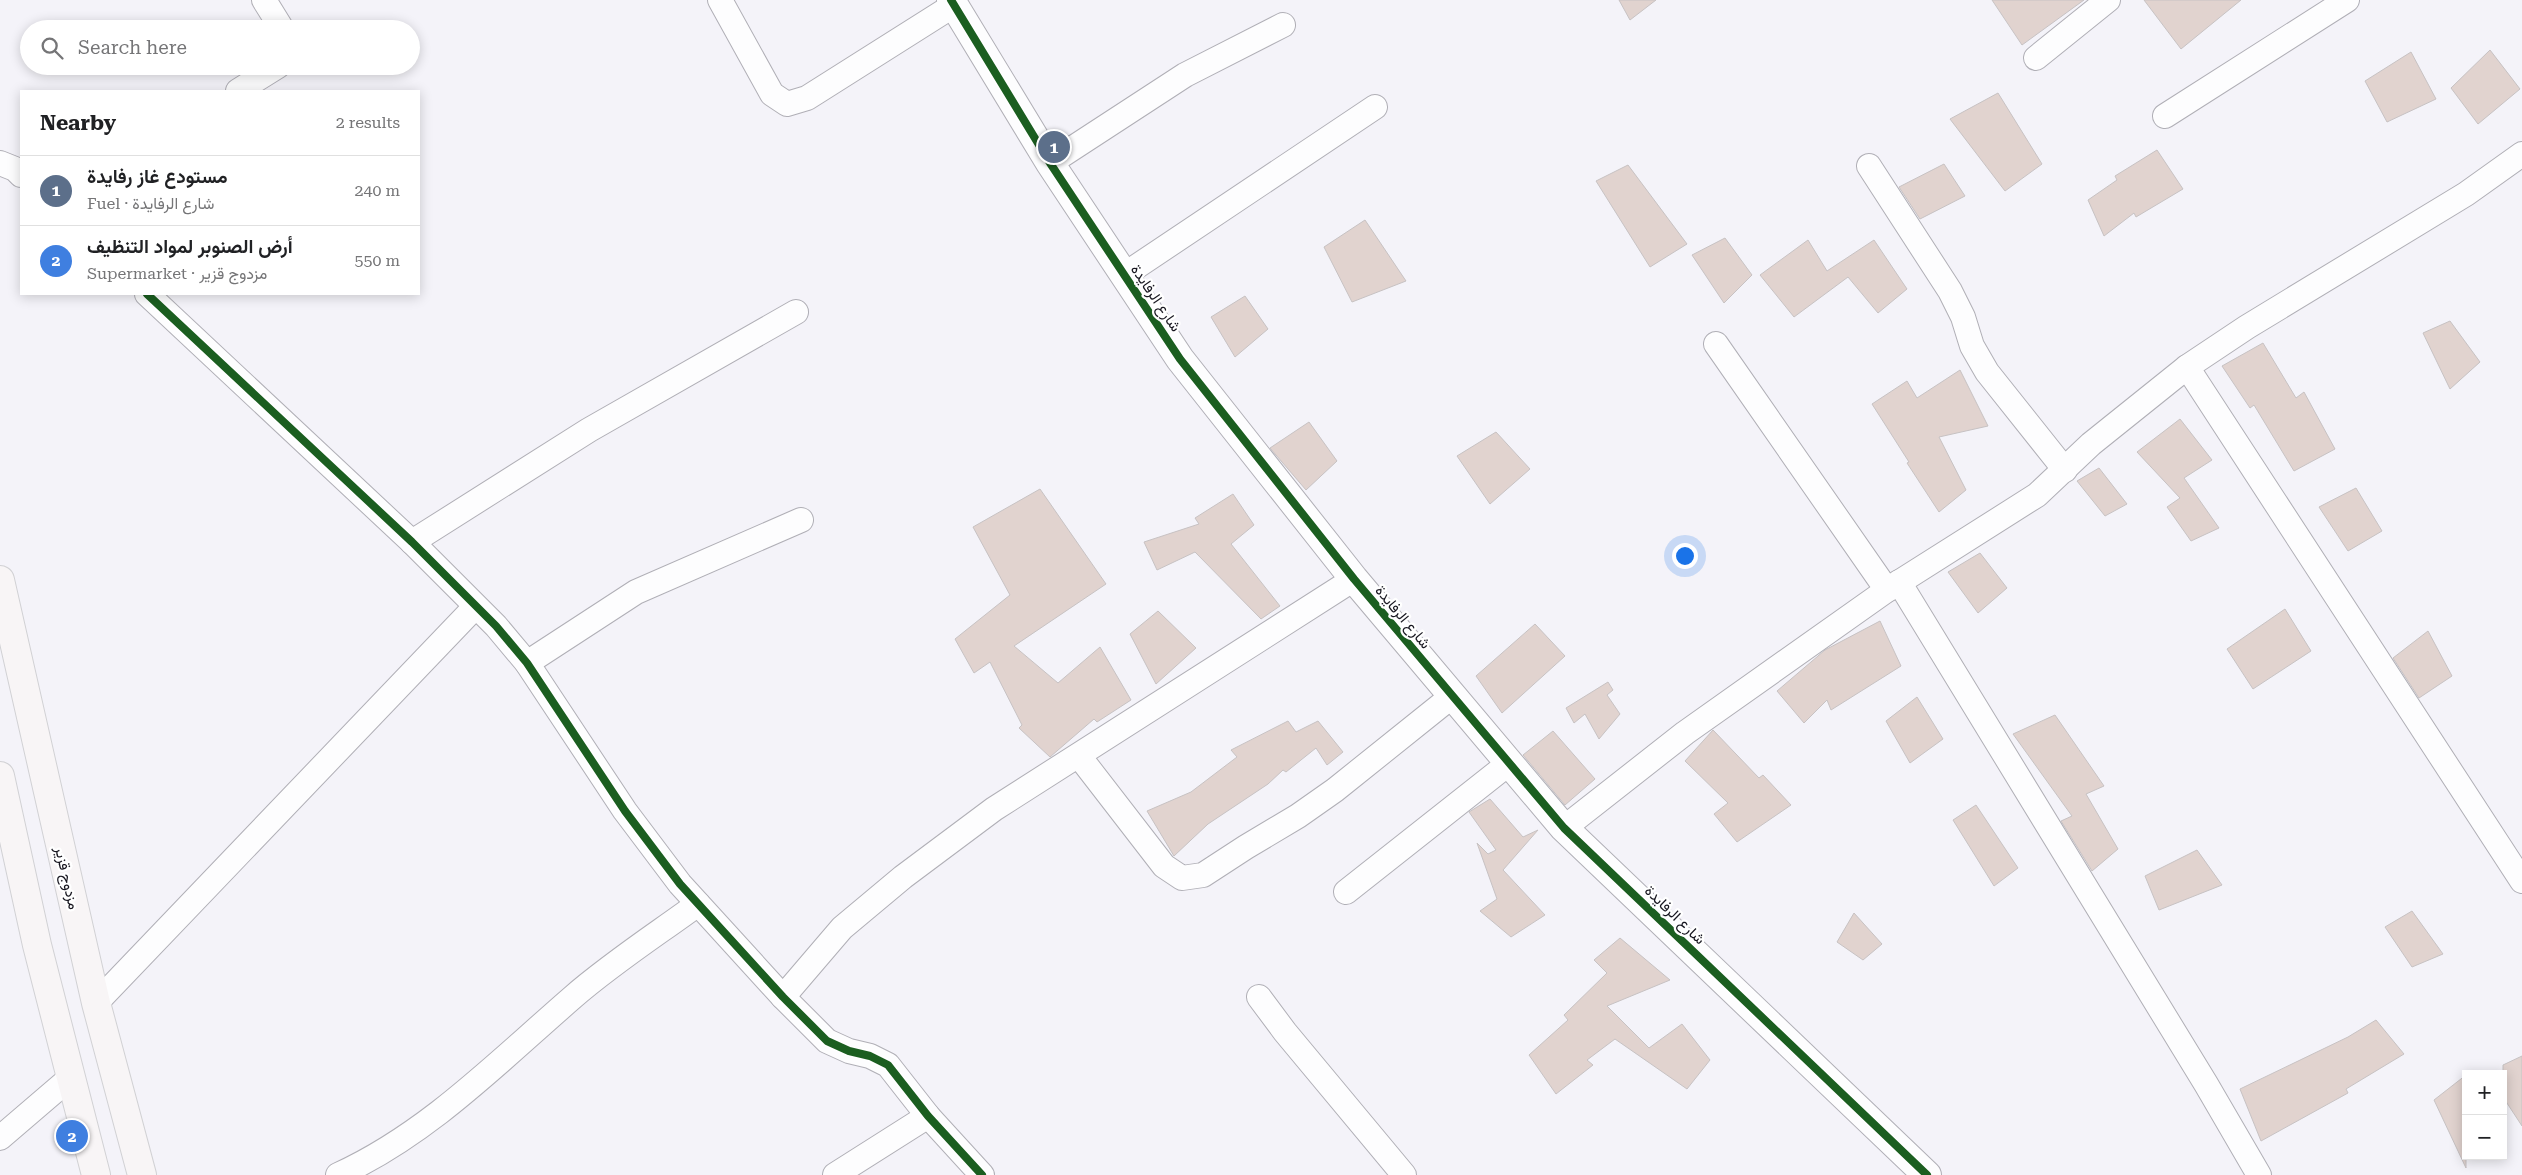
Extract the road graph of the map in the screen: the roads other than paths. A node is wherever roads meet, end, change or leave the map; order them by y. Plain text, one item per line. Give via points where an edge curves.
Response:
1 (264, 0) edge
2 (720, 0) edge
3 (2108, 0) edge
4 (2347, 0) edge
5 (953, 3) edge
6 (276, 20) edge
7 (1283, 25) dead end
8 (2036, 58) dead end
9 (264, 75) edge
10 (240, 90) edge
11 (1375, 107) dead end
12 (2165, 116) dead end
13 (2522, 154) edge
14 (0, 163) edge
15 (1050, 163) junction
16 (1868, 166) dead end
17 (20, 174) edge
18 (1124, 275) junction
19 (148, 295) edge
20 (796, 312) dead end
21 (1716, 344) dead end
22 (2187, 367) junction
23 (2065, 470) junction
24 (801, 520) dead end
25 (412, 542) junction
26 (1354, 579) junction
27 (0, 580) edge
28 (1893, 586) junction
29 (476, 607) junction
30 (527, 663) junction
31 (1451, 697) junction
32 (1079, 756) junction
33 (1508, 764) junction
34 (0, 776) edge
35 (1564, 828) junction
36 (2522, 881) edge
37 (1346, 892) dead end
38 (698, 904) junction
39 (783, 997) junction
40 (1259, 997) dead end
41 (96, 1003) junction
42 (70, 1078) junction
43 (928, 1116) junction
44 (0, 1138) edge
45 (96, 1175) edge
46 (142, 1175) edge
47 (338, 1175) edge
48 (835, 1175) edge
49 (982, 1175) edge
50 (1404, 1175) edge
51 (1927, 1175) edge
52 (2259, 1175) edge

1 - 6 street
2 - 5 street via 772,94 787,104 807,98
3 - 8 street
4 - 12 street
5 - 15 street, شارع الرفايدة
7 - 15 street via 1185,74
9 - 10 street
11 - 18 street
13 - 22 street via 2466,194
14 - 17 street via 15,168
15 - 18 street, شارع الرفايدة
16 - 23 street via 1950,291 1972,346 1987,372
18 - 26 street, شارع الرفايدة via 1180,359
19 - 25 street
20 - 25 street via 589,430
21 - 28 street
22 - 23 street via 2091,444
22 - 36 street
23 - 28 street via 2037,495
24 - 30 street via 636,592
25 - 29 street
26 - 31 street, شارع الرفايدة
26 - 32 street
27 - 41 main road, مزدوج قزير
28 - 35 street via 1685,733
28 - 52 street via 2206,1084
29 - 30 street
29 - 41 street
30 - 38 street via 625,811
31 - 32 street via 1328,795 1203,875 1182,878 1164,866
31 - 33 street, شارع الرفايدة
32 - 39 street via 994,809 903,876 842,928
33 - 35 street, شارع الرفايدة
33 - 37 street
34 - 42 main road
35 - 51 street, شارع الرفايدة
38 - 39 street
38 - 47 street via 574,996 504,1060 419,1128
39 - 43 street via 827,1041 888,1065
40 - 50 street
41 - 46 main road, مزدوج قزير
42 - 44 street
42 - 45 main road
43 - 48 street
43 - 49 street

